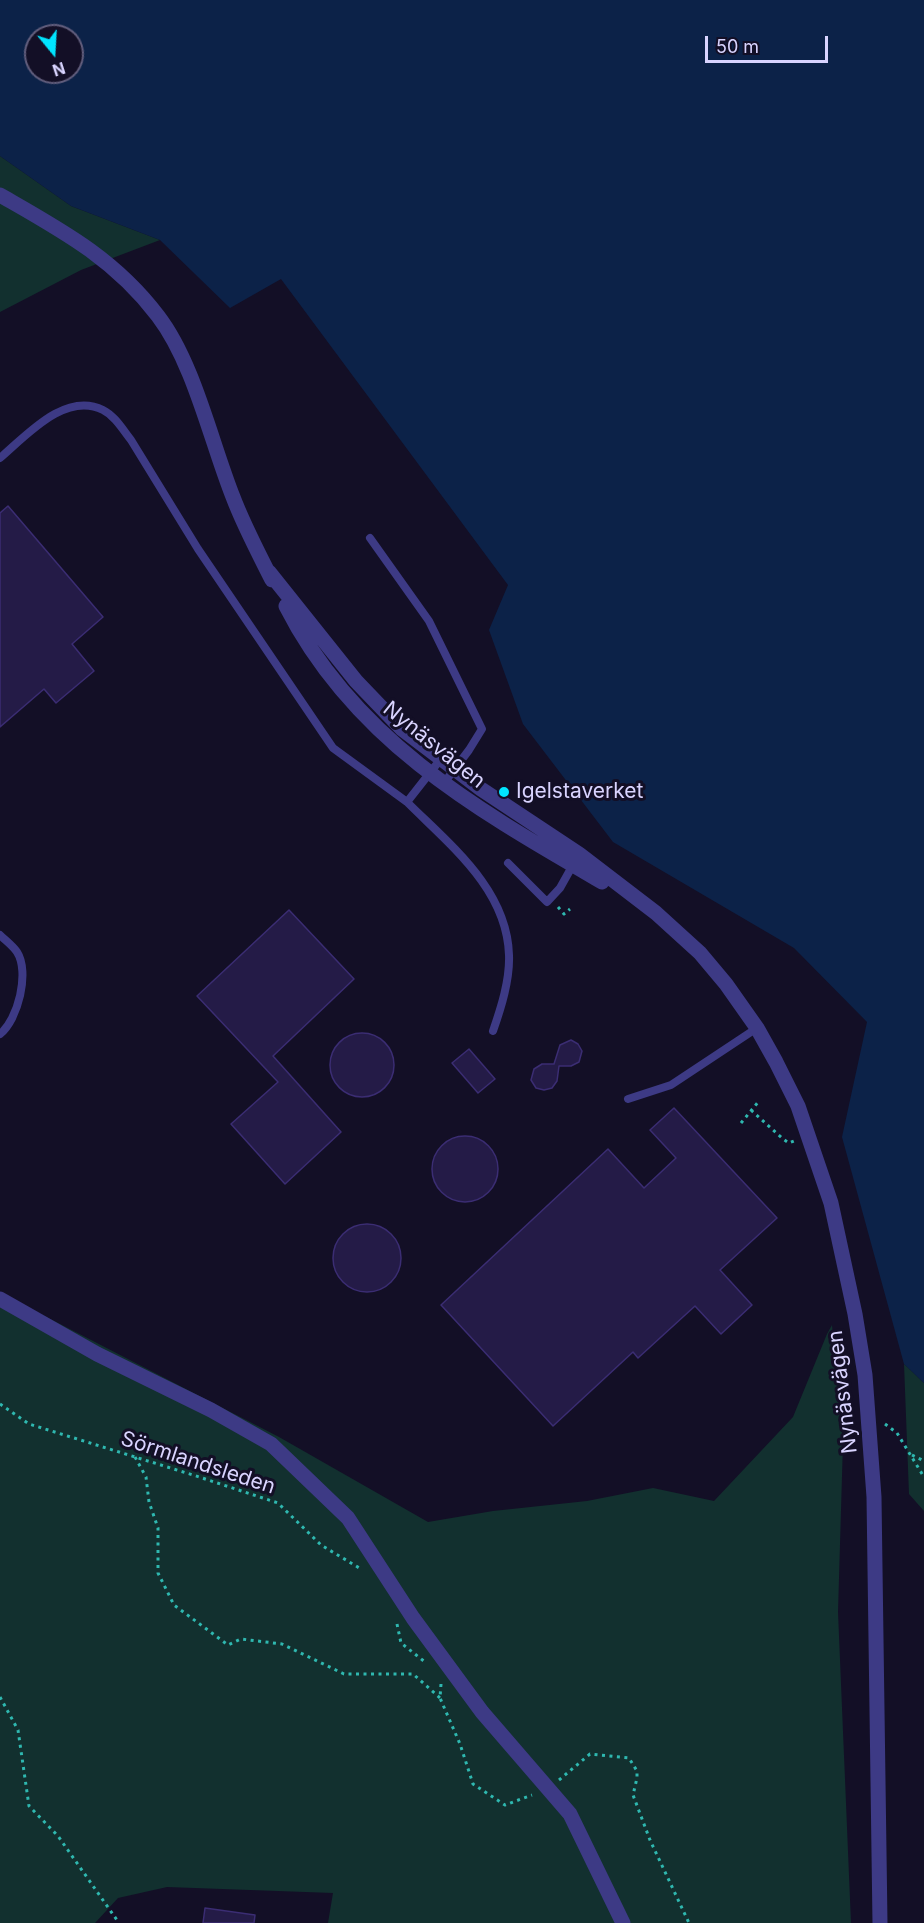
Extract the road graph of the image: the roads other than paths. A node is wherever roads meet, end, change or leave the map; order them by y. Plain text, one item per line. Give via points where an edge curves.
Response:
1 (0, 195) edge
2 (0, 458) edge
3 (370, 538) dead end
4 (269, 573) junction
5 (440, 760) junction
6 (454, 770) junction
7 (429, 773) junction
8 (444, 783) junction
9 (407, 802) junction
10 (576, 860) junction
11 (508, 863) dead end
12 (0, 935) edge
13 (757, 1028) junction
14 (493, 1032) dead end
15 (0, 1034) edge
16 (627, 1099) dead end
17 (0, 1299) edge
18 (623, 1923) edge
19 (880, 1923) edge

1 - 4 street, Nynäsvägen via 78,240 111,265 160,318 189,375 233,498
2 - 9 lane via 58,411 77,405 111,416 333,748
3 - 6 lane via 429,621 482,729
4 - 5 street, Nynäsvägen via 356,681 402,729
4 - 7 street, Nynäsvägen via 299,633 343,693 388,740
5 - 6 street, Nynäsvägen
5 - 7 lane
6 - 8 lane
6 - 10 street, Nynäsvägen
7 - 8 street, Nynäsvägen
7 - 9 lane
8 - 10 street, Nynäsvägen via 474,806
9 - 14 lane via 467,862 491,893 500,913 510,957
10 - 11 lane via 547,902
10 - 13 street, Nynäsvägen via 656,913 700,953
12 - 15 lane via 17,952 23,969 18,1007
13 - 16 lane via 672,1085
13 - 19 street, Nynäsvägen via 798,1106 831,1203 865,1375 874,1497
17 - 18 street via 271,1444 348,1518 413,1618 482,1712 570,1814

